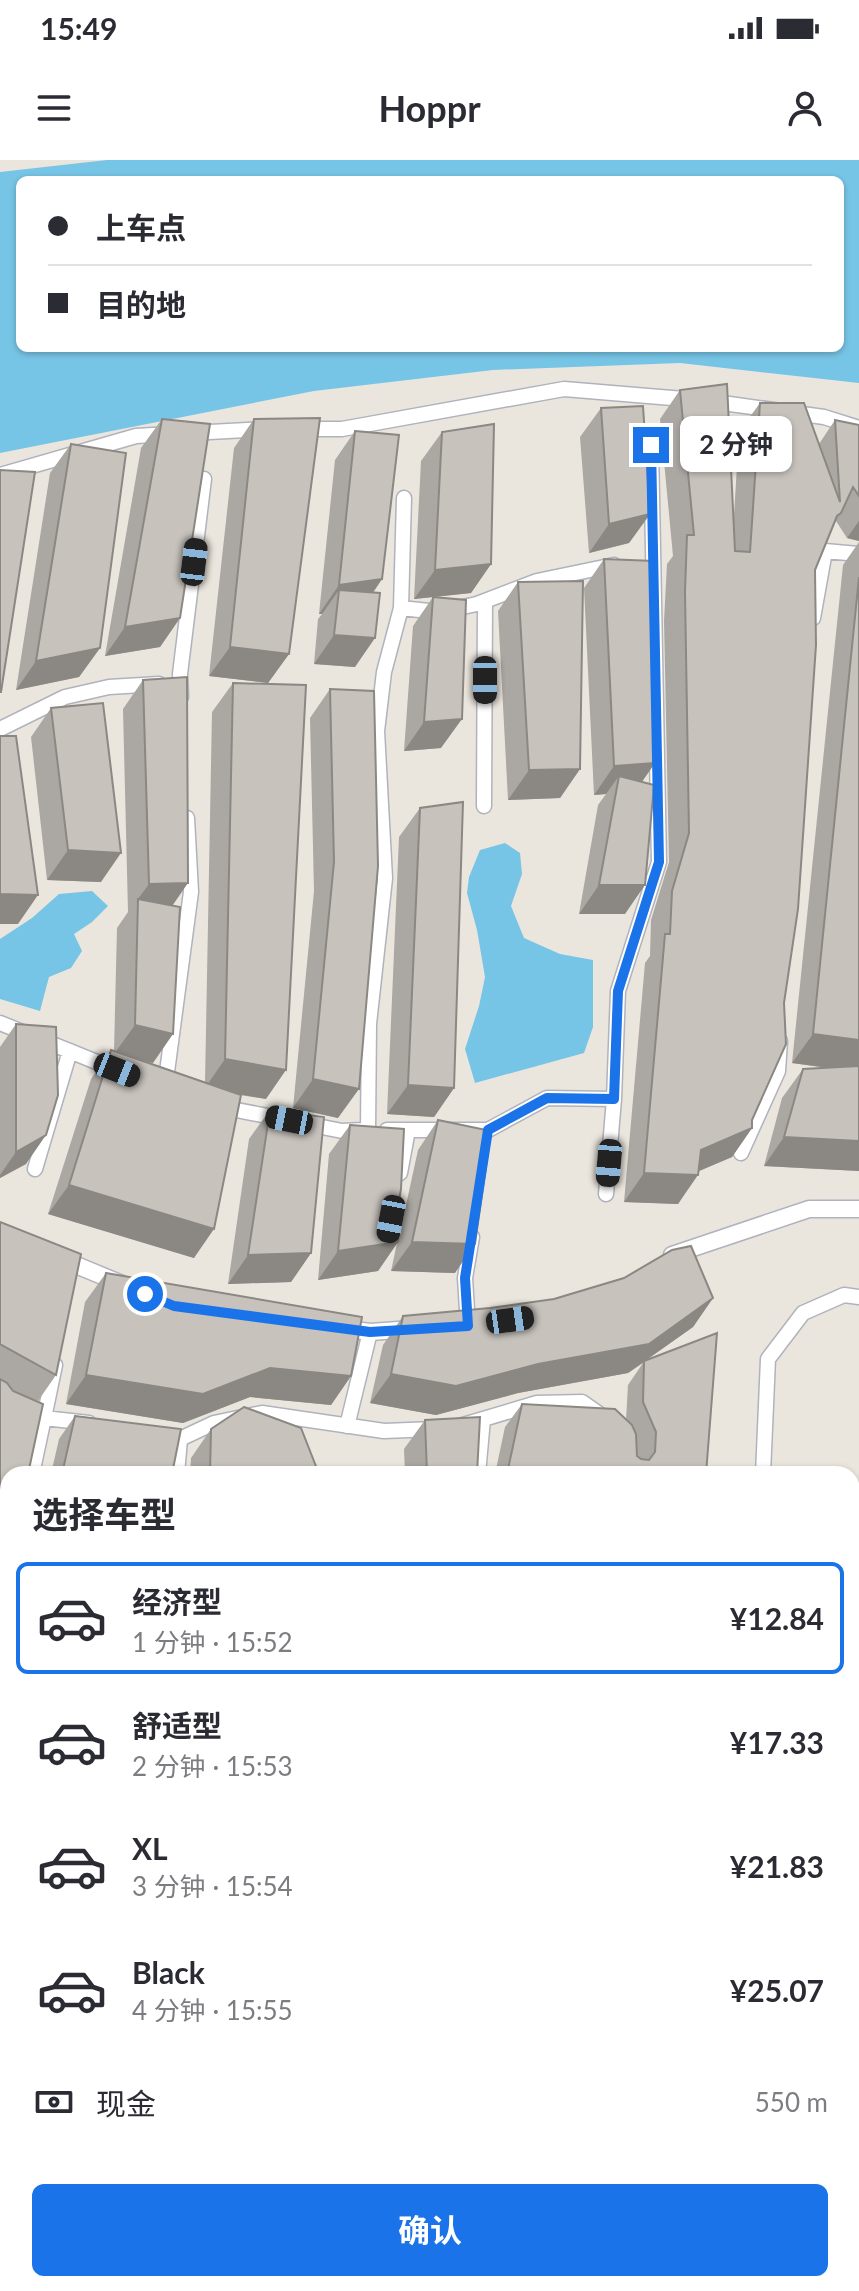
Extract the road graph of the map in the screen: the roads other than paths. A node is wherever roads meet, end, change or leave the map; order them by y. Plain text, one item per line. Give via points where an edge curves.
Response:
1 (859, 428) edge
2 (651, 445) dead end
3 (0, 475) edge
4 (204, 479) edge
5 (404, 498) dead end
6 (859, 554) edge
7 (622, 563) edge
8 (637, 563) edge
9 (653, 563) junction
10 (485, 601) junction
11 (401, 608) junction
12 (810, 637) edge
13 (181, 682) junction
14 (182, 712) edge
15 (0, 729) edge
16 (186, 802) edge
17 (484, 806) dead end
18 (0, 1023) edge
19 (781, 1025) edge
20 (70, 1051) junction
21 (614, 1099) junction
22 (212, 1105) edge
23 (368, 1130) junction
24 (408, 1130) junction
25 (741, 1153) edge
26 (35, 1169) dead end
27 (397, 1190) edge
28 (606, 1194) dead end
29 (859, 1209) edge
30 (476, 1219) edge
31 (43, 1251) edge
32 (655, 1265) edge
33 (130, 1288) edge
34 (859, 1297) edge
35 (467, 1325) edge
36 (325, 1326) edge
37 (426, 1328) edge
38 (370, 1332) junction
39 (59, 1351) edge
40 (0, 1405) edge
41 (44, 1418) junction
42 (483, 1419) junction
43 (615, 1425) edge
44 (110, 1426) edge
45 (347, 1426) junction
46 (152, 1434) edge
47 (180, 1439) junction
48 (34, 1466) edge
49 (178, 1466) edge
50 (479, 1466) edge
51 (763, 1466) edge

1 - 3 street via 824,417 708,401 564,389 342,429 136,436
2 - 9 street
4 - 13 street
5 - 11 street
6 - 12 street via 825,551
7 - 10 street via 537,581
8 - 9 street
9 - 21 street via 659,862 618,991
10 - 11 street via 438,612
10 - 17 street
11 - 23 street via 384,672 377,731 385,878 369,1024
13 - 14 street
13 - 15 street via 109,687 65,697
16 - 20 street via 191,892 157,1086
18 - 20 street
19 - 25 street via 785,1072
20 - 26 street
21 - 24 street via 547,1098 487,1137
21 - 28 street
22 - 23 street via 234,1117
23 - 24 street
24 - 27 street
29 - 32 street via 809,1209 676,1252
30 - 35 street via 465,1278
31 - 33 street
34 - 51 street via 844,1295 803,1313 768,1359
36 - 38 street
37 - 38 street
38 - 45 street
39 - 41 street
40 - 41 street
41 - 44 street
41 - 48 street
42 - 43 street via 537,1403 582,1402
42 - 45 street via 452,1428 384,1431
42 - 50 street
45 - 47 street via 262,1413 214,1423
46 - 47 street
47 - 49 street

